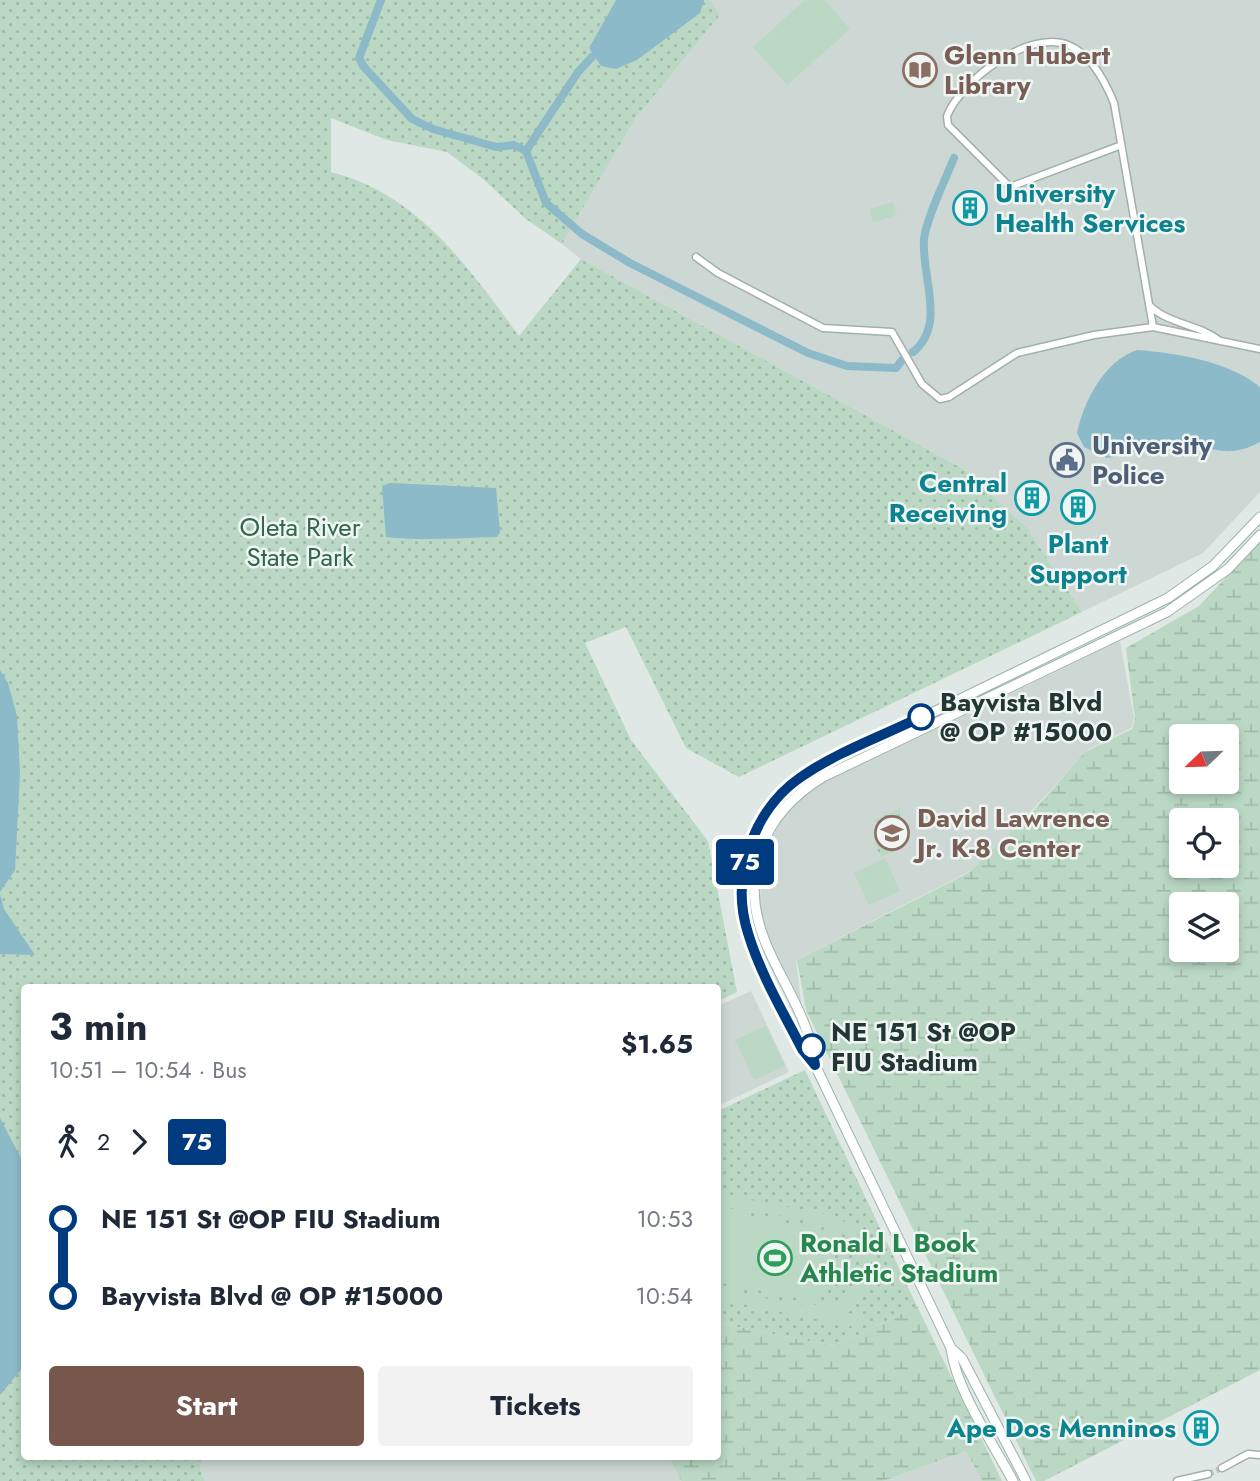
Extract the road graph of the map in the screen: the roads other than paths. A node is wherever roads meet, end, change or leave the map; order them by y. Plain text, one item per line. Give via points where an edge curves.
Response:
1 (1119, 146) junction
2 (696, 257) dead end
3 (1149, 304) junction
4 (1153, 327) junction
5 (1221, 341) junction
6 (1260, 349) edge
7 (1260, 517) edge
8 (1260, 535) edge
9 (773, 990) junction
10 (795, 1008) junction
11 (815, 1065) junction
12 (951, 1348) junction
13 (1260, 1455) edge
14 (1222, 1468) tunnel mouth
15 (1208, 1474) dead end
16 (1013, 1481) edge
17 (1026, 1481) edge
18 (1177, 1481) edge

1 - 1 street via 1114,103 1097,70 1070,46 1038,42 988,68 948,112 947,121 1010,187
1 - 3 street
2 - 4 street via 823,328 892,332 928,391 940,399 1025,349
3 - 4 street
3 - 5 street via 1163,317
4 - 5 street
5 - 6 street
7 - 9 street via 1213,566 1168,598 802,776 780,796 751,842 743,882 747,931
8 - 10 street via 1228,569 1167,612 803,790 780,814 763,843 755,874 754,903 766,947
9 - 10 street
9 - 11 street via 802,1049
10 - 11 street via 812,1044
11 - 12 street
12 - 16 street via 953,1362
12 - 17 street via 961,1358
13 - 14 street via 1248,1454
15 - 18 street

